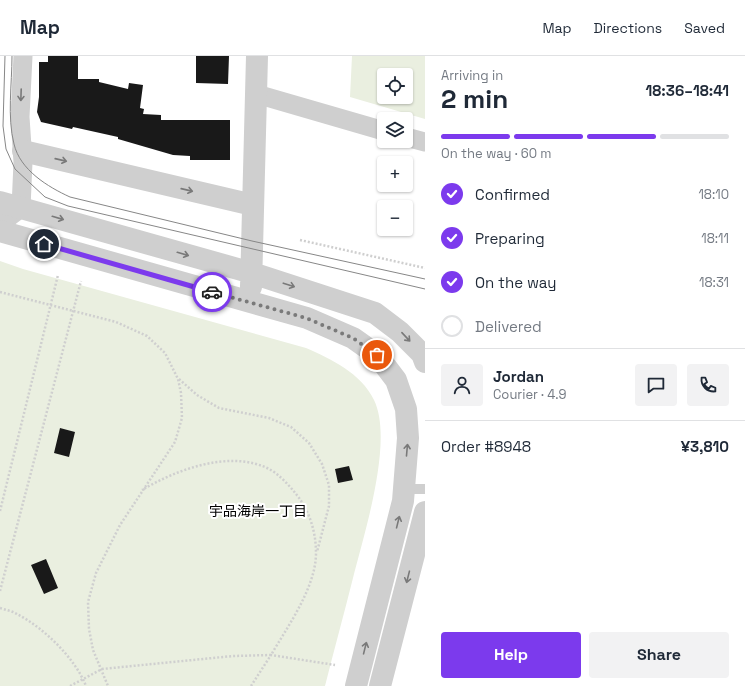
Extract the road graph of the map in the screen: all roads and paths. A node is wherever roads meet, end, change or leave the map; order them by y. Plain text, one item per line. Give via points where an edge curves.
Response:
1 (23, 56) edge
2 (257, 56) edge
3 (256, 94) junction
4 (377, 129) edge
5 (413, 139) edge
6 (425, 142) edge
7 (23, 151) junction
8 (0, 202) edge
9 (253, 205) junction
10 (21, 208) junction
11 (0, 224) edge
12 (0, 232) edge
13 (300, 240) dead end
14 (425, 268) edge
15 (252, 273) junction
16 (58, 274) dead end
17 (81, 281) dead end
18 (0, 292) edge
19 (250, 303) junction
20 (51, 305) junction
21 (73, 311) junction
22 (425, 362) edge
23 (178, 379) junction
24 (414, 489) edge
25 (142, 490) junction
26 (0, 510) edge
27 (425, 512) edge
28 (316, 554) junction
29 (0, 591) edge
30 (0, 608) edge
31 (271, 655) junction
32 (335, 665) dead end
33 (102, 669) junction
34 (83, 679) junction
35 (70, 686) edge
36 (86, 686) edge
37 (108, 686) edge
38 (251, 686) edge
39 (356, 686) edge
40 (380, 686) edge

1 -> 7 street via 20,118
2 - 3 street
3 - 4 street
3 - 9 street
5 - 6 street
7 -> 9 street
7 - 10 street
8 - 10 street
9 - 15 street
10 - 11 street
10 -> 15 street
12 - 19 street
13 - 14 path
15 - 19 street
15 -> 22 street via 375,313 400,332 422,354
16 - 20 path
17 - 21 path
18 - 20 path
24 -> 19 street via 406,409 396,380 377,355 353,338 306,318
20 - 21 path
20 - 26 path
21 - 23 path via 116,322 147,336 165,353
21 - 29 path
23 - 25 path via 182,418 175,442
23 - 28 path via 197,395 219,408 269,418 291,428 309,443 322,464 329,485 329,506
39 -> 24 street via 403,501
25 - 28 path via 191,467 217,462 246,462 267,468 288,483 304,504 314,528
25 - 33 path via 116,532 96,573 88,602 90,636
27 -> 40 street
28 - 31 path via 306,596
30 - 34 path via 17,614 54,639
31 - 32 path
31 - 33 path via 233,656
31 - 38 path
33 - 34 path
33 - 37 path
34 - 35 path
34 - 36 path

